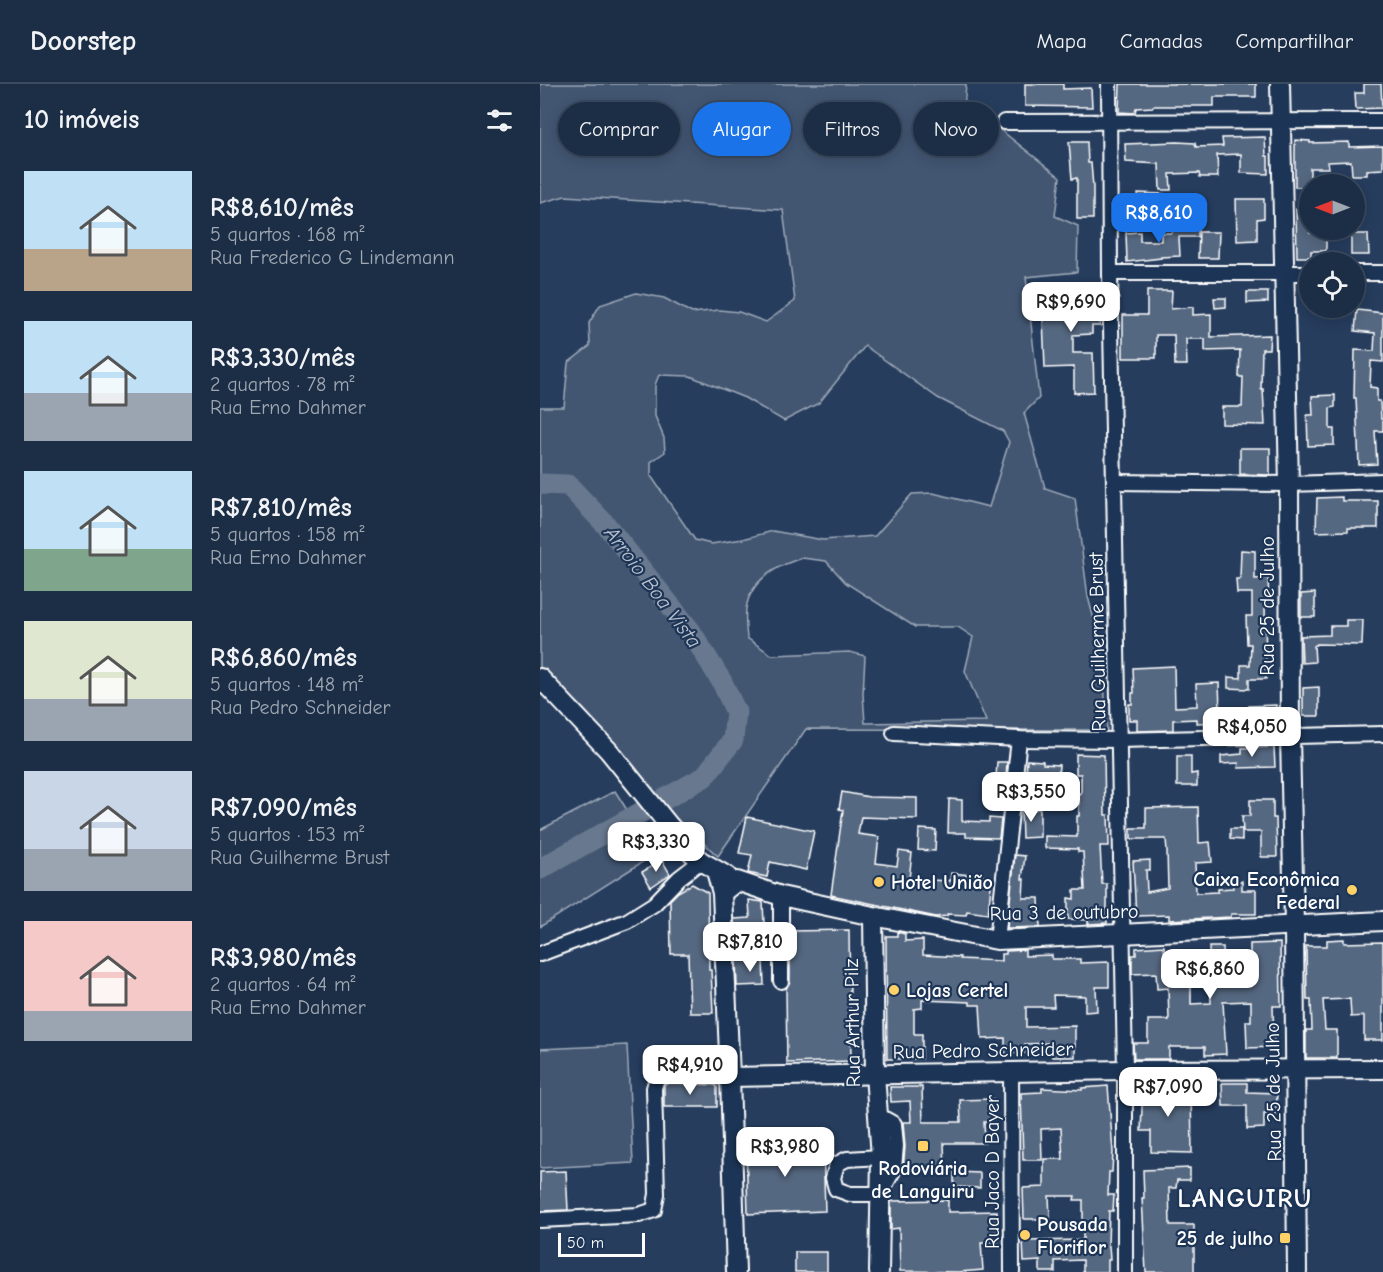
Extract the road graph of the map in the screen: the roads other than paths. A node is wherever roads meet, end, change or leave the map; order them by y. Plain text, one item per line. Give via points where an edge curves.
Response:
1 (1109, 84) edge
2 (1280, 84) edge
3 (1383, 121) edge
4 (1004, 122) dead end
5 (1109, 122) junction
6 (1280, 122) junction
7 (1110, 273) junction
8 (1283, 273) junction
9 (1299, 273) edge
10 (1365, 273) edge
11 (1383, 273) edge
12 (1383, 481) edge
13 (1115, 482) junction
14 (1289, 484) junction
15 (540, 678) edge
16 (894, 733) dead end
17 (1383, 734) edge
18 (1290, 736) junction
19 (1019, 740) junction
20 (1118, 740) junction
21 (709, 866) junction
22 (736, 881) junction
23 (722, 893) junction
24 (781, 896) junction
25 (873, 916) junction
26 (1383, 921) edge
27 (1294, 926) junction
28 (1122, 933) junction
29 (996, 940) junction
30 (540, 954) edge
31 (781, 981) dead end
32 (1383, 1069) edge
33 (1125, 1070) junction
34 (1296, 1070) junction
35 (1011, 1072) junction
36 (875, 1074) junction
37 (730, 1077) junction
38 (878, 1115) junction
39 (882, 1157) junction
40 (880, 1194) junction
41 (540, 1220) edge
42 (736, 1272) edge
43 (879, 1272) edge
44 (1012, 1272) edge
45 (1125, 1272) edge
46 (1298, 1272) edge

1 - 5 street, Rua Guilherme Brust
2 - 6 main road, Rua 25 de Julho
3 - 6 street
4 - 5 street
5 - 6 street
5 - 7 street, Rua Guilherme Brust
6 - 8 main road, Rua 25 de Julho
7 - 8 street
7 - 13 street, Rua Guilherme Brust
8 - 9 street
8 - 14 main road, Rua 25 de Julho
10 - 11 street
12 - 14 street
13 - 14 street
13 - 20 street, Rua Guilherme Brust
14 - 18 main road, Rua 25 de Julho
15 - 21 main road via 609,751 688,849
16 - 19 street
17 - 18 street
18 - 20 street
18 - 27 main road, Rua 25 de Julho
19 - 20 street
19 - 29 street
20 - 28 street, Rua Guilherme Brust
21 - 22 main road, Rua 3 de outubro
21 - 23 main road
21 - 30 street via 679,878 654,904 627,921
22 - 23 main road
22 - 24 main road, Rua 3 de outubro
23 - 37 main road
24 - 25 main road, Rua 3 de outubro
24 - 31 street
25 - 29 main road, Rua 3 de outubro
25 - 36 main road, Rua Arthur Pilz
26 - 27 main road, Rua 3 de outubro
27 - 28 main road, Rua 3 de outubro
27 - 34 main road, Rua 25 de Julho
28 - 29 main road, Rua 3 de outubro
28 - 33 street, Rua Guilherme Brust
32 - 34 main road, Rua Pedro Schneider
33 - 34 main road, Rua Pedro Schneider
33 - 35 main road, Rua Pedro Schneider
33 - 45 street, Rua Guilherme Brust
34 - 46 main road, Rua 25 de Julho
35 - 36 main road, Rua Pedro Schneider
35 - 44 street, Rua Jaco D Bayer
36 - 37 main road, Rua Pedro Schneider
36 - 38 main road, Rua Arthur Pilz
37 - 41 street, Rua Pedro Schneider via 667,1074 657,1078 654,1210 639,1215
37 - 42 main road
38 - 39 main road, Rua Arthur Pilz
38 - 40 street via 894,1124 896,1146 894,1169
39 - 40 main road, Rua Arthur Pilz
39 - 40 street via 847,1159 837,1164 834,1178 836,1189 850,1194
40 - 43 main road, Rua Arthur Pilz

